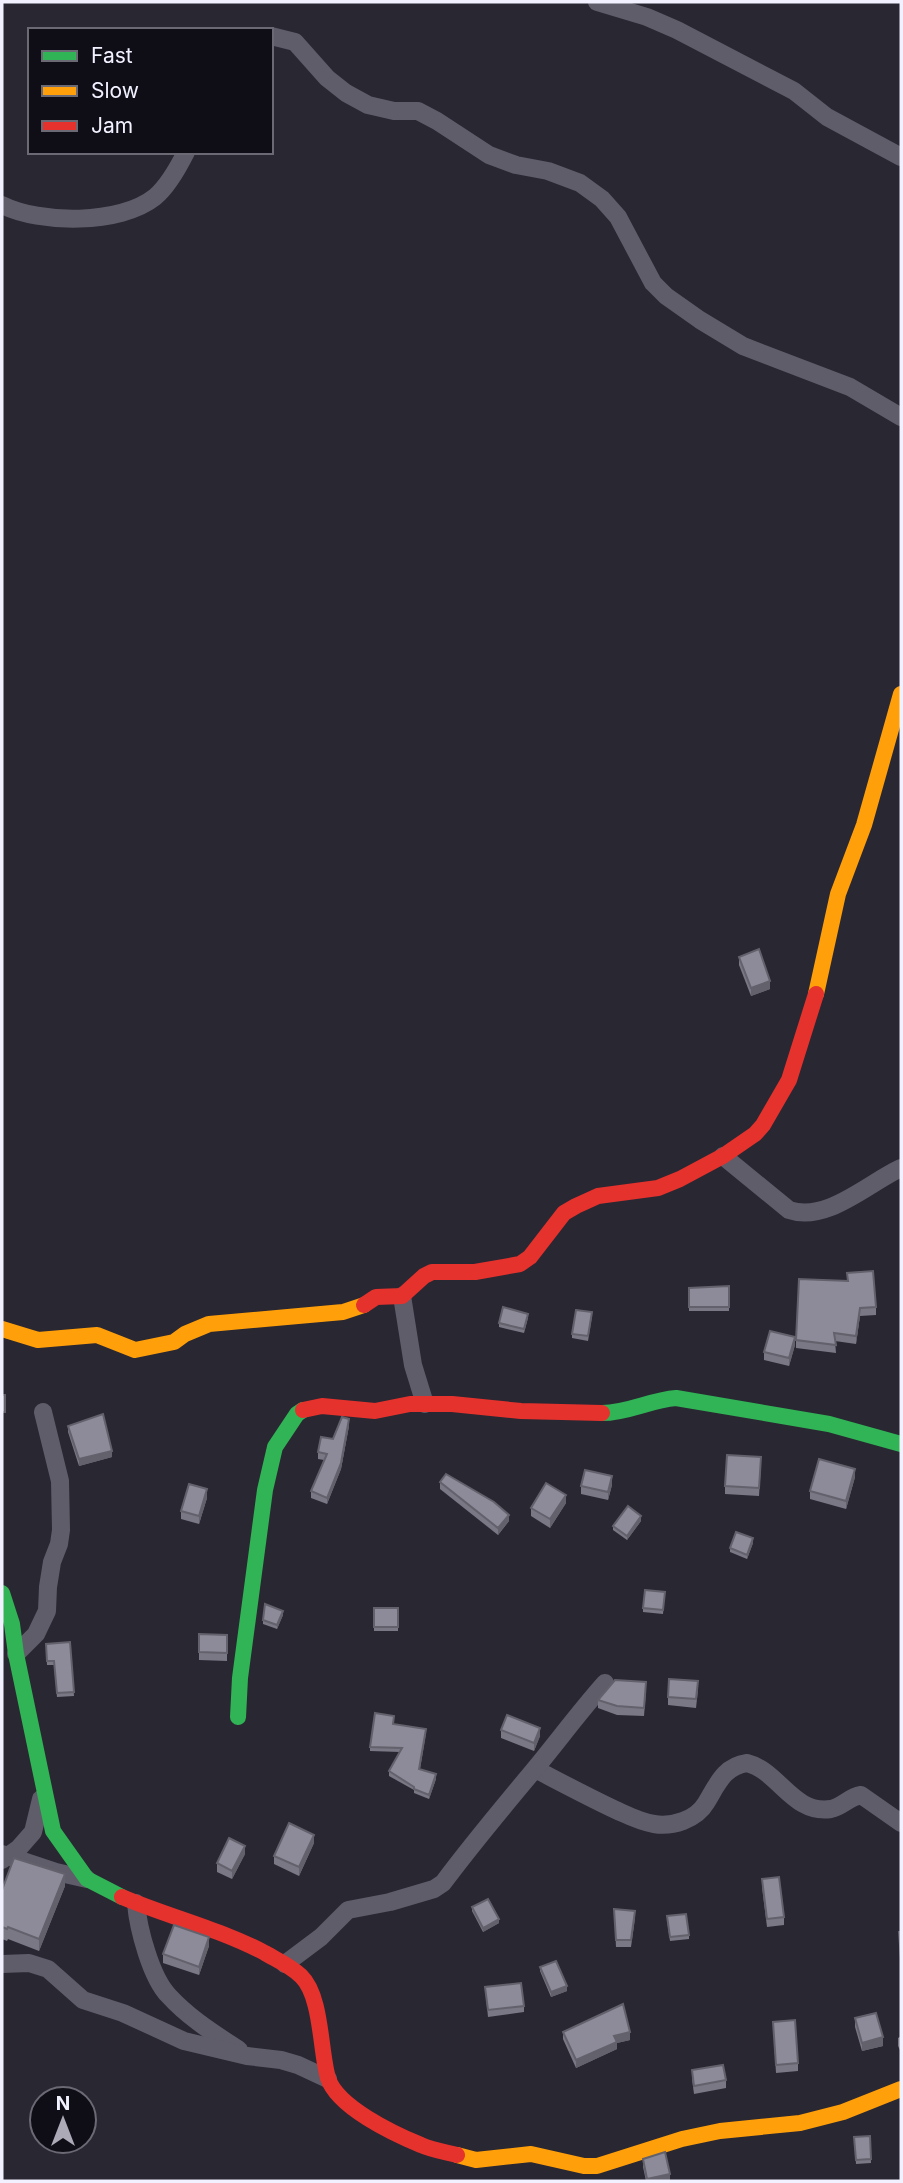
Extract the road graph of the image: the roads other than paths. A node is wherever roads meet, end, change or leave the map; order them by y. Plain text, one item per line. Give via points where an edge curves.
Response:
1 (597, 2) edge
2 (273, 36) edge
3 (185, 154) edge
4 (901, 157) edge
5 (2, 205) edge
6 (901, 417) edge
7 (901, 694) edge
8 (723, 1156) junction
9 (901, 1168) edge
10 (402, 1296) junction
11 (2, 1329) edge
12 (425, 1404) junction
13 (43, 1412) dead end
14 (901, 1444) edge
15 (2, 1593) edge
16 (16, 1654) junction
17 (606, 1683) dead end
18 (238, 1717) dead end
19 (535, 1769) junction
20 (42, 1792) junction
21 (901, 1824) edge
22 (3, 1857) edge
23 (87, 1879) junction
24 (136, 1903) junction
25 (2, 1964) edge
26 (285, 1964) junction
27 (247, 2056) junction
28 (328, 2079) junction
29 (901, 2089) edge

1 - 4 street via 677,30 794,92 827,117
2 - 6 street via 295,42 327,78 368,105 418,111 489,155 580,183 618,217 653,283 666,296 743,346 850,387
3 - 5 street via 154,197 125,212 53,219
7 - 8 street via 864,825 838,894 814,1002 789,1080 763,1125
8 - 9 street via 799,1214 818,1212 850,1198
8 - 10 street via 658,1188 598,1196 576,1206 520,1264 475,1272 432,1272
10 - 11 street via 376,1297 343,1312 209,1324 174,1342 144,1349 130,1349 97,1335 38,1340
10 - 12 street via 413,1365
12 - 14 street via 610,1413 676,1398 829,1424
12 - 18 street via 374,1411 311,1407 297,1414 286,1428 275,1447 265,1490
13 - 16 street via 60,1481 61,1530 47,1611 36,1634
15 - 16 street
16 - 20 street
17 - 19 street
19 - 21 street via 644,1822 672,1825 695,1815 725,1773 747,1763 769,1774 805,1806 831,1809 861,1795
19 - 26 street via 443,1883 390,1902 348,1910
20 - 22 street via 33,1832
20 - 23 street via 53,1831
22 - 23 street
23 - 24 street
24 - 26 street via 238,1939
24 - 27 street via 138,1926 167,1995
25 - 27 street via 29,1963 48,1969 83,2000 184,2040
26 - 28 street via 303,1977 311,1994
27 - 28 street via 281,2060
28 - 29 street via 350,2105 423,2146 476,2160 531,2154 584,2166 720,2131 800,2123

